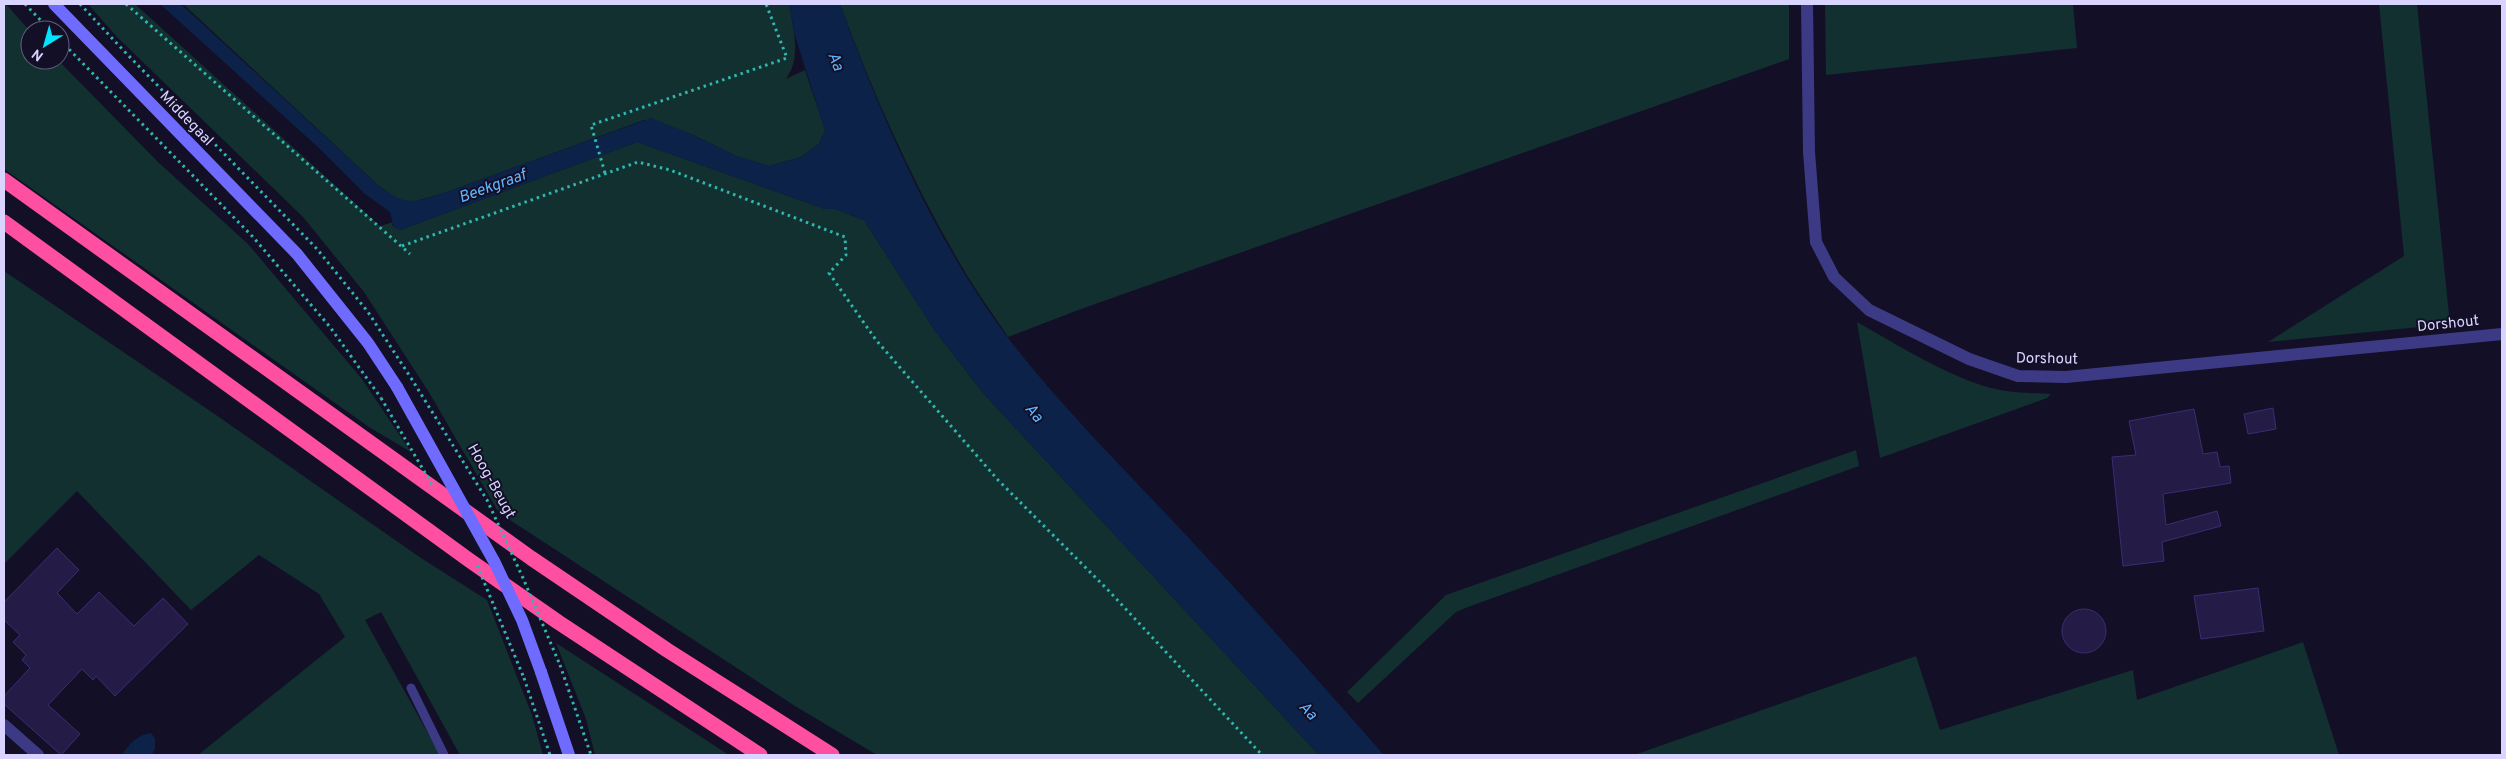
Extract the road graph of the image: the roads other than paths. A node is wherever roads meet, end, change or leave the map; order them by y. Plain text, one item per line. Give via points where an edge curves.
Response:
1 (54, 4) edge
2 (1807, 4) edge
3 (4, 180) edge
4 (4, 222) edge
5 (2502, 334) edge
6 (411, 688) dead end
7 (4, 725) edge
8 (38, 755) edge
9 (444, 755) edge
10 (569, 755) edge
11 (760, 755) edge
12 (832, 755) edge

1 - 10 street, Middegaal, bridge via 297,254 368,343 397,388 495,563 522,620
2 - 5 street, Dorshout via 1809,152 1816,242 1834,278 1869,310 1969,359 2018,376 2066,377
3 - 12 highway via 531,558 667,650
4 - 11 highway via 469,560
6 - 9 lane
7 - 8 street

